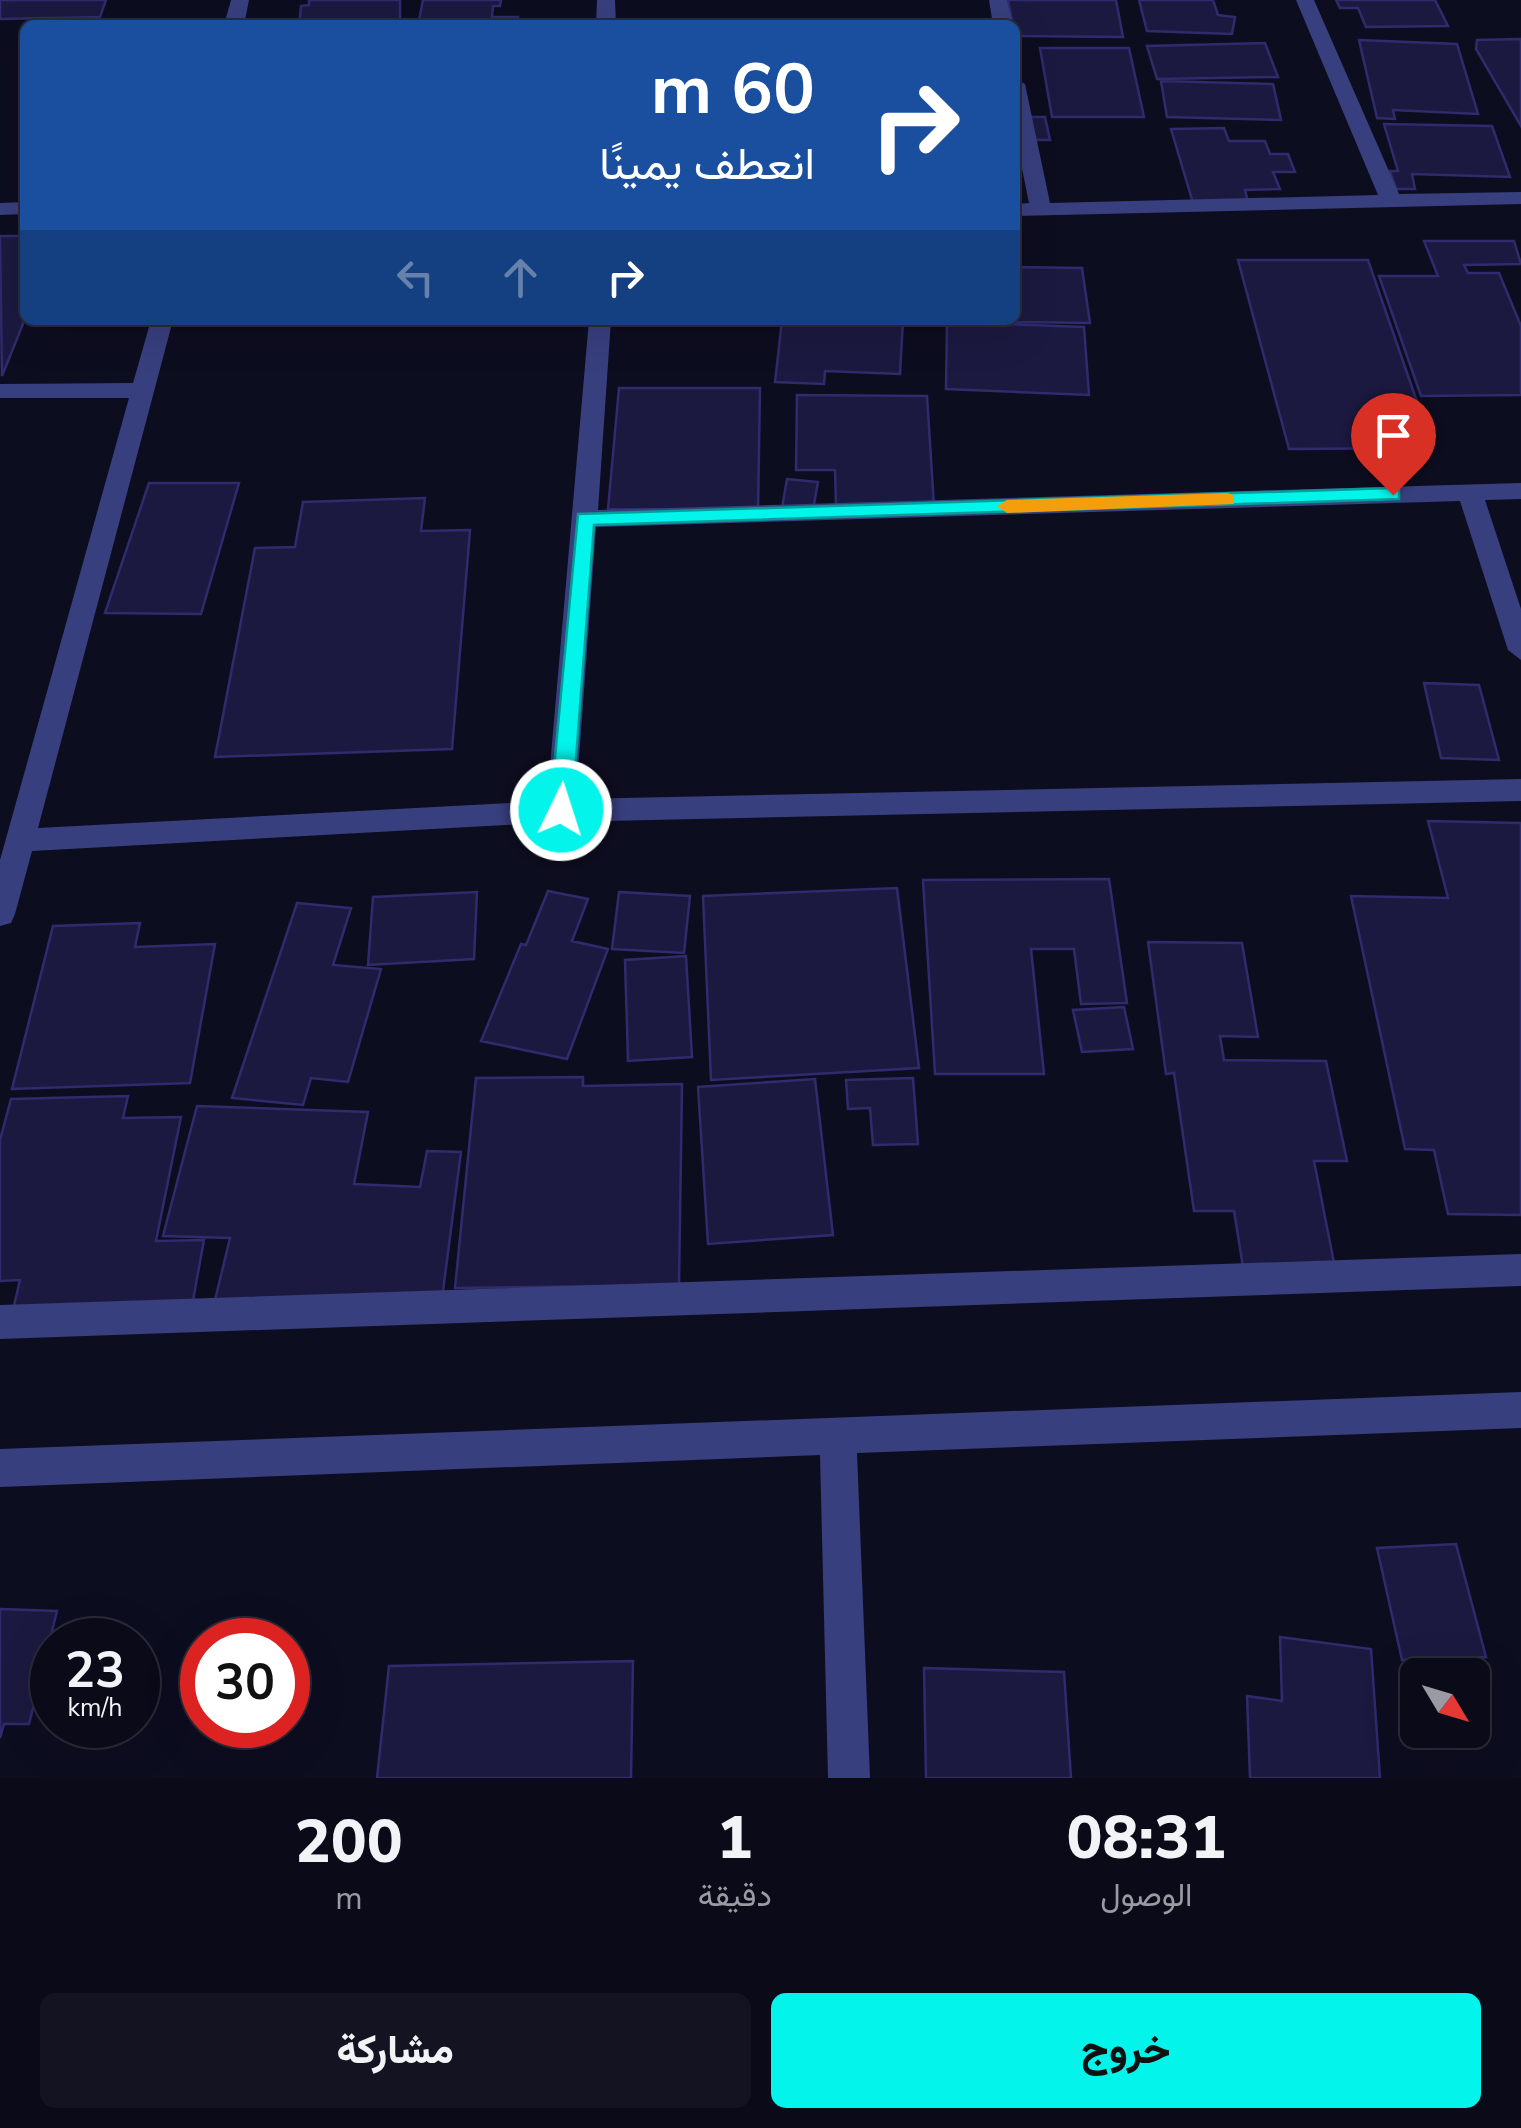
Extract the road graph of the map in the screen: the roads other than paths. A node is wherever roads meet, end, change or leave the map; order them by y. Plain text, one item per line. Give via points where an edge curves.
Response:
1 (1305, 0) edge
2 (1020, 108) edge
3 (1521, 198) edge
4 (1392, 202) junction
5 (1020, 210) edge
6 (1041, 210) junction
7 (161, 325) edge
8 (600, 325) edge
9 (142, 390) junction
10 (0, 392) edge
11 (1521, 491) edge
12 (1470, 492) junction
13 (584, 519) junction
14 (1521, 650) edge
15 (1521, 790) edge
16 (561, 810) junction
17 (20, 840) junction
18 (0, 914) edge
19 (1521, 1270) edge
20 (0, 1322) edge
21 (1521, 1410) edge
22 (838, 1437) junction
23 (0, 1468) edge
24 (848, 1778) edge

1 - 4 street
2 - 6 street
3 - 4 street
4 - 6 street
5 - 6 street
7 - 9 street
8 - 13 street
9 - 10 street
9 - 17 street
11 - 12 street
12 - 13 street
12 - 14 street
13 - 16 street
15 - 16 street
16 - 17 street
17 - 18 street
19 - 20 street
21 - 22 street
22 - 23 street
22 - 24 street

